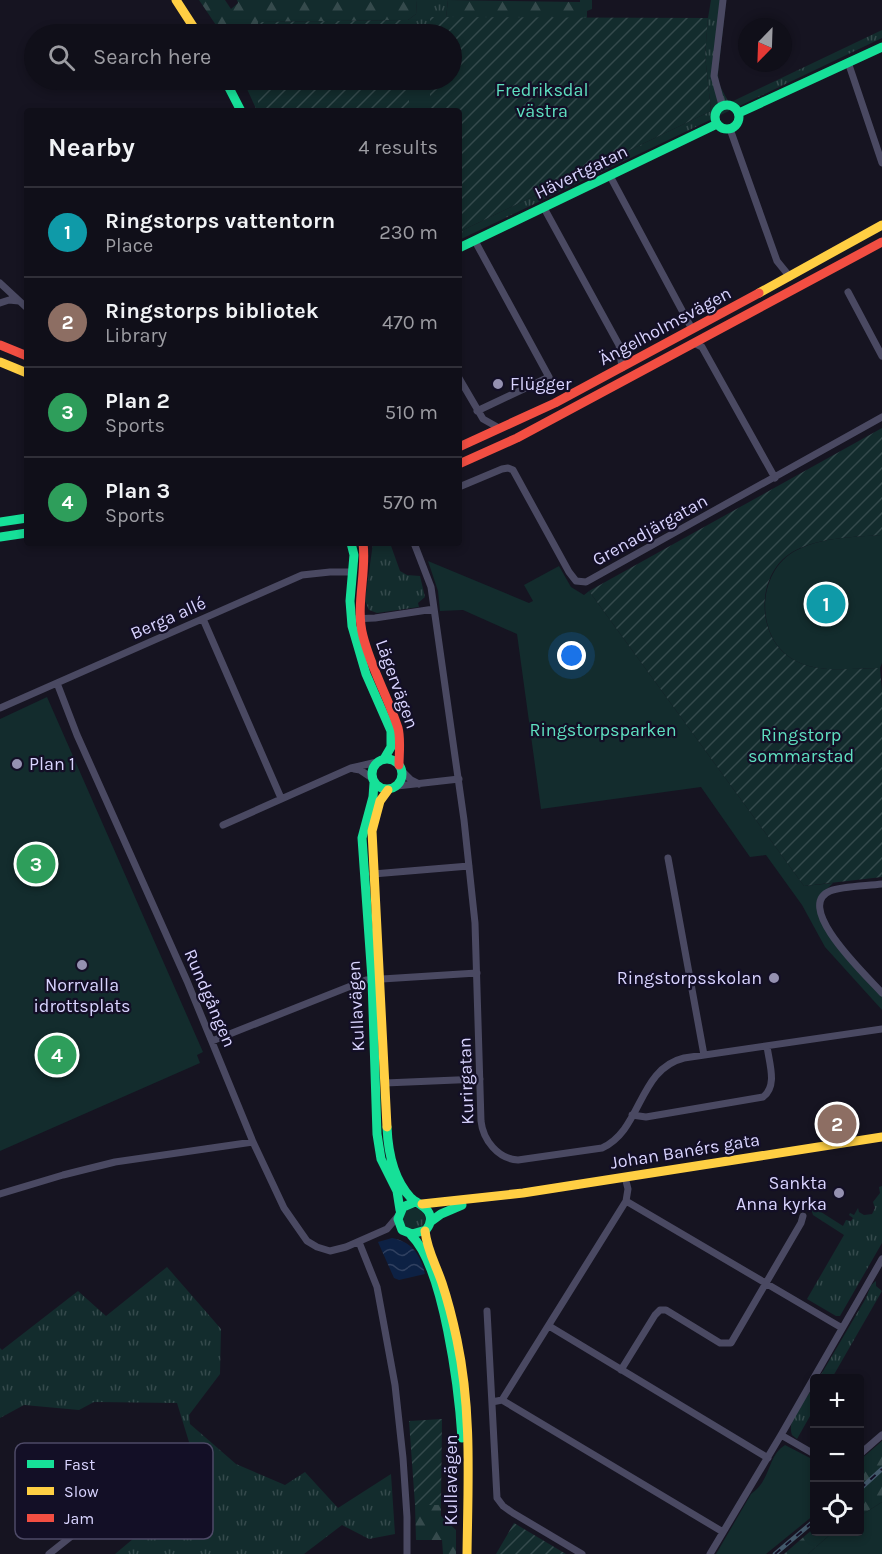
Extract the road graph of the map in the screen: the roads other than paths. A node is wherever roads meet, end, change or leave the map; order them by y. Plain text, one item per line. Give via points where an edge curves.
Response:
1 (176, 0) edge
2 (723, 0) edge
3 (192, 24) edge
4 (882, 47) edge
5 (848, 62) junction
6 (230, 90) edge
7 (722, 105) junction
8 (239, 108) edge
9 (739, 113) junction
10 (717, 124) junction
11 (730, 129) junction
12 (882, 163) edge
13 (610, 176) junction
14 (544, 208) junction
15 (882, 225) edge
16 (475, 241) junction
17 (882, 242) edge
18 (462, 247) edge
19 (790, 277) junction
20 (2, 287) edge
21 (848, 292) dead end
22 (19, 301) junction
23 (0, 303) edge
24 (24, 305) edge
25 (692, 329) junction
26 (694, 343) junction
27 (0, 345) edge
28 (24, 355) edge
29 (882, 357) edge
30 (0, 362) edge
31 (622, 368) junction
32 (24, 372) edge
33 (462, 384) edge
34 (477, 411) junction
35 (882, 417) edge
36 (499, 428) junction
37 (462, 446) edge
38 (462, 463) edge
39 (774, 478) junction
40 (462, 486) edge
41 (24, 518) edge
42 (0, 522) edge
43 (24, 533) edge
44 (0, 537) edge
45 (352, 546) edge
46 (363, 546) edge
47 (415, 546) edge
48 (352, 572) junction
49 (434, 609) junction
50 (203, 619) junction
51 (356, 619) junction
52 (57, 683) junction
53 (0, 708) edge
54 (381, 761) junction
55 (351, 768) junction
56 (400, 768) junction
57 (459, 779) junction
58 (373, 780) junction
59 (419, 784) junction
60 (393, 788) junction
61 (281, 798) junction
62 (376, 799) junction
63 (224, 825) dead end
64 (668, 858) dead end
65 (469, 866) junction
66 (373, 874) junction
67 (882, 884) edge
68 (477, 972) junction
69 (376, 979) junction
70 (882, 993) edge
71 (882, 1029) edge
72 (212, 1041) junction
73 (767, 1046) junction
74 (704, 1055) junction
75 (480, 1079) junction
76 (385, 1083) junction
77 (632, 1115) junction
78 (882, 1137) edge
79 (253, 1143) junction
80 (625, 1177) junction
81 (0, 1194) edge
82 (492, 1198) junction
83 (626, 1201) junction
84 (419, 1203) junction
85 (399, 1213) junction
86 (803, 1216) dead end
87 (430, 1222) junction
88 (387, 1229) junction
89 (425, 1231) junction
90 (407, 1233) junction
91 (358, 1242) junction
92 (882, 1259) edge
93 (873, 1274) junction
94 (882, 1280) edge
95 (766, 1283) junction
96 (487, 1311) dead end
97 (549, 1326) junction
98 (842, 1328) junction
99 (621, 1370) junction
100 (502, 1400) junction
101 (492, 1402) junction
102 (781, 1435) junction
103 (882, 1435) edge
104 (864, 1451) edge
105 (810, 1452) edge
106 (768, 1458) junction
107 (723, 1532) junction
108 (68, 1539) edge
109 (49, 1554) edge
110 (407, 1554) edge
111 (461, 1554) edge
112 (467, 1554) edge
113 (582, 1554) edge
114 (710, 1554) edge

1 - 3 main road
2 - 7 street via 714,76
4 - 5 main road
5 - 9 main road
5 - 12 street
6 - 8 main road
7 - 9 main road via 732,105
7 - 10 main road via 715,114
9 - 11 main road via 738,123
10 - 11 main road
10 - 13 main road, Hävertgatan
11 - 19 street via 777,261
13 - 14 main road, Hävertgatan
13 - 25 street
14 - 16 main road, Hävertgatan
14 - 31 street via 619,345
15 - 19 main road, Ängelholmsvägen
16 - 18 main road, Hävertgatan
16 - 34 street via 549,377
17 - 26 main road, Ängelholmsvägen
19 - 25 main road, Ängelholmsvägen
20 - 22 street
21 - 29 street
22 - 23 street
22 - 24 street
25 - 31 main road, Ängelholmsvägen
26 - 38 main road, Ängelholmsvägen via 517,438
26 - 39 street via 704,350
27 - 28 main road
30 - 32 main road
31 - 36 main road, Ängelholmsvägen
33 - 34 street
34 - 36 street
35 - 39 street, Grenadjärgatan
36 - 37 main road, Ängelholmsvägen
39 - 40 street, Grenadjärgatan via 583,583 569,572 513,470 505,468
41 - 42 main road
43 - 44 main road
45 - 48 main road, Lägervägen
46 - 51 main road, Lägervägen
47 - 49 street via 431,587
48 - 50 street, Berga allé via 302,575
48 - 51 main road, Lägervägen
49 - 51 street
49 - 57 street, Kurirgatan
50 - 52 street, Berga allé
50 - 61 street
51 - 54 main road, Lägervägen via 354,638 391,731 392,747
51 - 56 main road, Lägervägen via 399,730
52 - 53 street, Berga allé
52 - 72 street, Rundgången
54 - 55 street
54 - 56 main road via 393,760
54 - 58 main road via 373,766
55 - 58 street
55 - 61 street
56 - 59 street
56 - 60 main road via 402,779
57 - 59 street
57 - 65 street, Kurirgatan
58 - 60 main road via 380,788
58 - 62 main road
59 - 60 street
60 - 62 main road
61 - 63 street
62 - 66 main road, Kullavägen
62 - 69 main road, Kullavägen via 362,838
64 - 74 street
65 - 66 street
65 - 68 street, Kurirgatan
66 - 69 main road, Kullavägen
67 - 70 street via 831,891 823,898 821,908 831,936
68 - 69 street
68 - 75 street, Kurirgatan
69 - 72 street
69 - 76 main road, Kullavägen
69 - 85 main road, Kullavägen via 379,1150 400,1196
71 - 73 street, Kurirgatan
72 - 79 street, Rundgången
73 - 74 street, Kurirgatan
73 - 77 street via 772,1082 769,1092 761,1098 646,1117
74 - 77 street, Kurirgatan via 678,1060 661,1070
75 - 76 street
75 - 77 street, Kurirgatan via 483,1133 495,1150 512,1160 602,1148 615,1139
76 - 84 main road, Kullavägen via 388,1146 406,1193
78 - 80 main road, Johan Banérs gata
79 - 81 street via 115,1162
79 - 91 street, Rundgången via 284,1208 307,1241 330,1251
80 - 82 main road, Johan Banérs gata
80 - 83 street
82 - 84 main road, Johan Banérs gata
82 - 87 main road, Johan Banérs gata via 451,1209
83 - 95 street
83 - 97 street
84 - 85 main road via 407,1204
84 - 87 main road via 427,1209
85 - 88 street, Rundgången
85 - 90 main road via 399,1225
86 - 95 street
87 - 89 main road
88 - 90 street, Rundgången
88 - 91 street, Rundgången
89 - 90 main road via 418,1235
89 - 112 main road, Kullavägen via 453,1321 463,1372 469,1453
90 - 111 main road, Kullavägen via 422,1247 447,1326 456,1375 463,1462
91 - 110 street via 377,1287 396,1385 404,1458
92 - 93 street
93 - 94 street
93 - 98 street
95 - 98 street
95 - 99 street via 731,1343 720,1343 660,1310
96 - 101 street
97 - 99 street
97 - 100 street
98 - 102 street
99 - 106 street
100 - 101 street
100 - 107 street
101 - 113 street via 499,1501
102 - 105 street
102 - 106 street
103 - 104 street
106 - 107 street
107 - 114 street
108 - 109 street

